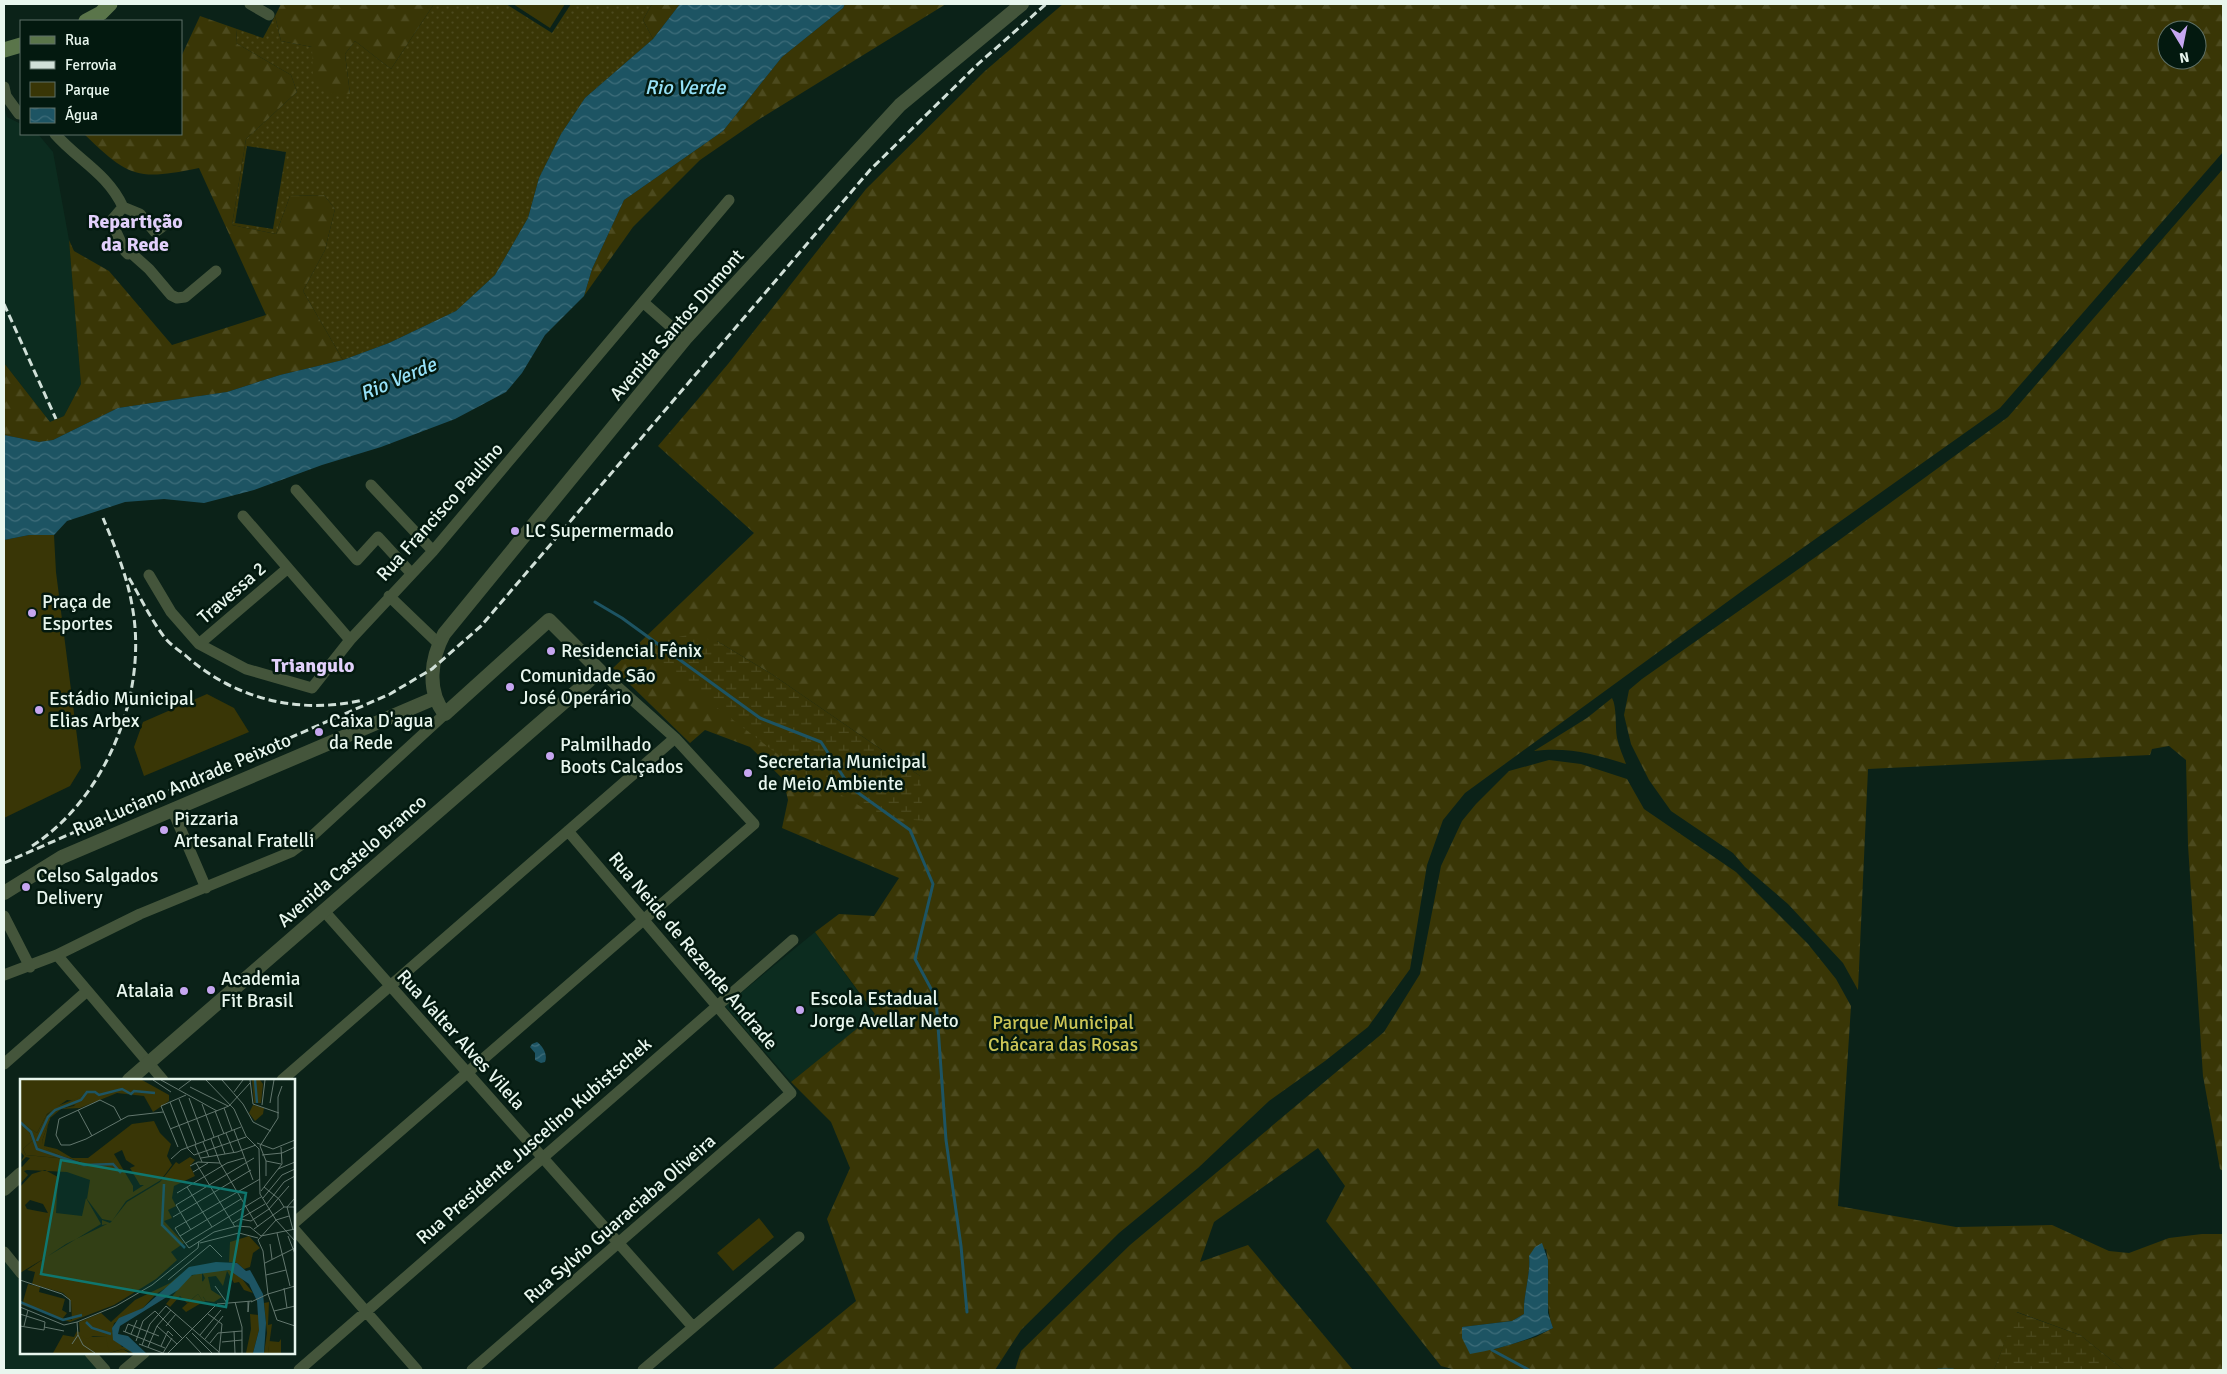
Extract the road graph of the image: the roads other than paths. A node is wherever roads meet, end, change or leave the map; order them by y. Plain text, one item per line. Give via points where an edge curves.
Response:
1 (110, 4) edge
2 (250, 4) edge
3 (1022, 4) edge
4 (269, 15) dead end
5 (88, 20) edge
6 (20, 45) edge
7 (4, 50) edge
8 (4, 87) edge
9 (20, 114) edge
10 (56, 135) edge
11 (729, 200) dead end
12 (123, 207) junction
13 (163, 226) dead end
14 (216, 271) dead end
15 (644, 303) junction
16 (685, 340) junction
17 (371, 485) dead end
18 (296, 490) dead end
19 (243, 516) dead end
20 (433, 551) junction
21 (288, 568) junction
22 (411, 573) junction
23 (149, 575) dead end
24 (389, 596) junction
25 (350, 640) junction
26 (199, 644) junction
27 (439, 644) junction
28 (600, 671) junction
29 (435, 698) junction
30 (445, 714) junction
31 (675, 738) junction
32 (172, 810) junction
33 (568, 832) junction
34 (206, 888) junction
35 (4, 893) edge
36 (324, 911) junction
37 (4, 916) edge
38 (643, 920) junction
39 (793, 940) dead end
40 (57, 956) junction
41 (30, 967) junction
42 (4, 975) edge
43 (390, 986) junction
44 (87, 991) junction
45 (716, 1005) junction
46 (17, 1052) junction
47 (4, 1053) edge
48 (4, 1064) edge
49 (148, 1064) junction
50 (467, 1073) junction
51 (130, 1079) edge
52 (162, 1079) edge
53 (283, 1079) edge
54 (791, 1094) joint
55 (542, 1157) junction
56 (20, 1175) edge
57 (4, 1189) edge
58 (295, 1222) edge
59 (295, 1231) edge
60 (799, 1237) dead end
61 (619, 1243) junction
62 (4, 1252) edge
63 (20, 1272) edge
64 (366, 1312) junction
65 (693, 1327) junction
66 (91, 1354) edge
67 (143, 1354) edge
68 (104, 1370) edge
69 (124, 1370) edge
70 (299, 1370) edge
71 (417, 1370) edge
72 (472, 1370) edge
73 (643, 1370) edge

1 - 5 main road
2 - 4 street
3 - 16 street, Avenida Santos Dumont via 900,105
6 - 7 main road
8 - 9 street via 6,96
10 - 12 street via 96,169 115,191
11 - 15 street, Rua Francisco Paulino
12 - 13 street via 140,214 156,232
12 - 14 street via 112,221 125,251 149,269 171,295 185,297
15 - 16 street
15 - 20 street, Rua Francisco Paulino
16 - 27 street, Avenida Santos Dumont
17 - 20 street
18 - 22 street via 357,560 378,537
19 - 21 street
20 - 22 street, Rua Francisco Paulino
21 - 25 street
21 - 26 street, Travessa 2
22 - 24 street, Rua Francisco Paulino
23 - 26 street, Rua Francisco Paulino via 171,612
24 - 25 street, Rua Francisco Paulino
24 - 27 street
25 - 26 street, Rua Francisco Paulino via 312,688 246,669
27 - 29 street, Avenida Santos Dumont via 432,669
28 - 30 street via 548,620
28 - 31 street
28 - 36 street, Avenida Castelo Branco
29 - 30 street, Avenida Santos Dumont
29 - 32 street, Rua Luciano Andrade Peixoto
30 - 34 street via 291,852
31 - 33 street
31 - 38 street via 754,824
32 - 34 street
32 - 35 street, Rua Luciano Andrade Peixoto via 62,857
33 - 38 street, Rua Neide de Rezende Andrade
33 - 43 street
34 - 40 street via 140,914
36 - 43 street, Rua Valter Alves Vilela
36 - 49 street, Avenida Castelo Branco
37 - 41 street
38 - 45 street, Rua Neide de Rezende Andrade
38 - 50 street
39 - 45 street, Rua Presidente Juscelino Kubistschek
40 - 41 street
40 - 44 street
41 - 42 street
43 - 50 street, Rua Valter Alves Vilela
43 - 53 street
44 - 46 street
44 - 49 street
45 - 54 street, Rua Neide de Rezende Andrade
45 - 55 street, Rua Presidente Juscelino Kubistschek
46 - 47 street
46 - 48 street
49 - 51 street, Avenida Castelo Branco
49 - 52 street
50 - 55 street, Rua Valter Alves Vilela
50 - 58 street
54 - 61 street, Rua Sylvio Guaraciaba Oliveira
55 - 61 street, Rua Valter Alves Vilela
55 - 64 street, Rua Presidente Juscelino Kubistschek
56 - 57 street
59 - 64 street
60 - 65 street
61 - 65 street, Rua Valter Alves Vilela
61 - 72 street, Rua Sylvio Guaraciaba Oliveira
62 - 63 street
64 - 70 street, Rua Presidente Juscelino Kubistschek
64 - 71 street
65 - 73 street
66 - 68 street
67 - 69 street

